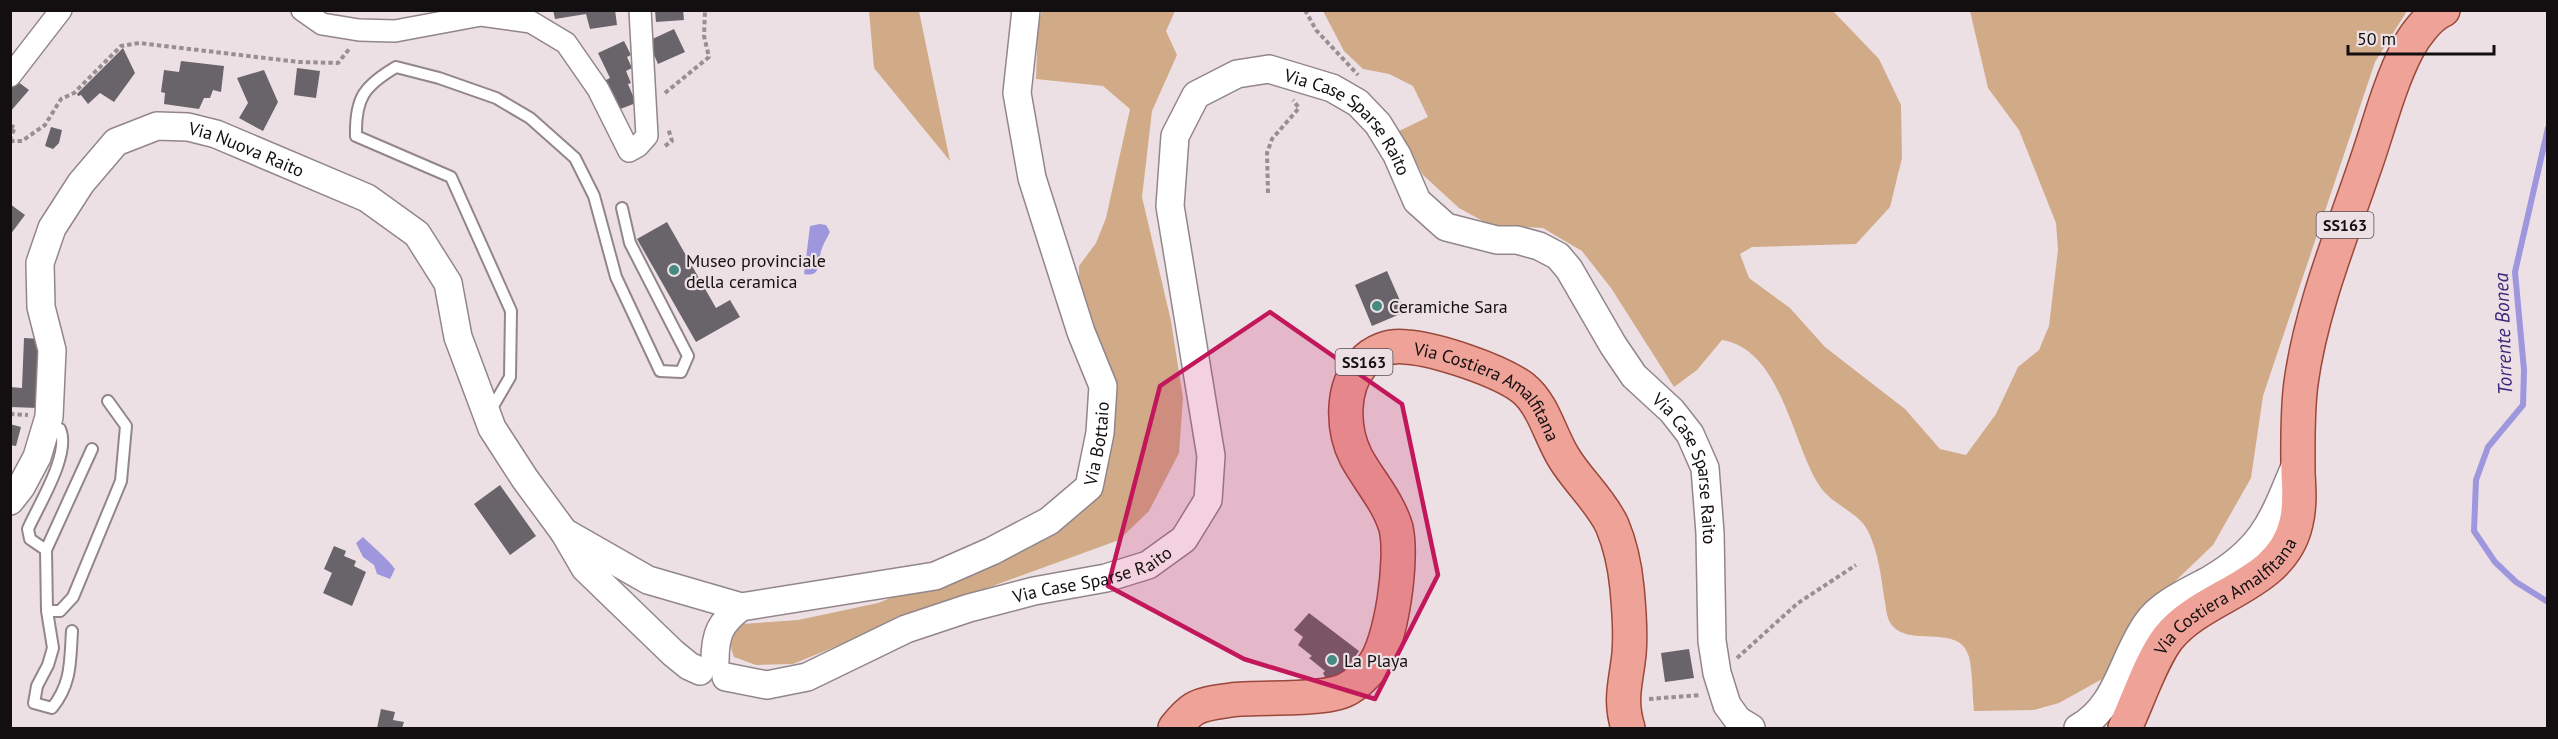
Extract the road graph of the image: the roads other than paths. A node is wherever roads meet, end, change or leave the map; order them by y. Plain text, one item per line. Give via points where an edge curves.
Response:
1 (61, 10) edge
2 (302, 10) edge
3 (640, 10) edge
4 (1026, 10) edge
5 (2433, 15) edge
6 (10, 76) edge
7 (622, 208) dead end
8 (108, 401) dead end
9 (487, 416) junction
10 (48, 425) junction
11 (92, 449) dead end
12 (2298, 457) junction
13 (10, 501) edge
14 (564, 532) junction
15 (46, 549) junction
16 (741, 607) junction
17 (47, 611) junction
18 (72, 631) dead end
19 (714, 670) junction
20 (1175, 729) edge
21 (1629, 729) edge
22 (1750, 729) edge
23 (2078, 729) edge
24 (2125, 729) edge

1 - 6 street
2 - 3 street via 322,24 359,30 396,31 481,15 531,22 566,43 598,89 629,151 647,136
4 - 16 street, Via Bottaio via 1017,93 1032,178 1081,332 1103,386 1100,433 1089,487 1049,521 935,576
5 - 12 main road, SS163 via 2407,49 2321,300 2301,382
7 - 9 lane via 630,243 688,356 681,372 660,371 616,277 594,196 575,158 530,118 496,98 439,78 396,67 367,87 356,115 356,136 451,177 511,311 510,377
8 - 17 lane via 126,426 121,481 73,597 60,610
9 - 10 street, Via Nuova Raito via 458,337 448,284 417,234 367,198 290,164 216,134 189,127 157,126 116,142 81,183 52,228 40,263 41,307 52,350
9 - 14 street, Via Nuova Raito via 525,479
10 - 13 street, Via Nuova Raito via 37,457
10 - 15 lane via 60,429 62,452 28,529 30,539
11 - 15 lane
12 - 23 street via 2264,535 2239,560 2165,606 2148,622 2103,709
12 - 24 main road, Via Costiera Amalfitana / SS163 via 2297,522 2286,548 2259,576 2196,614 2167,639
14 - 16 street via 648,580
14 - 19 street, Via Case Sparse Raito via 585,568 673,653
15 - 17 lane
16 - 19 street via 726,619 716,641
17 - 18 lane via 52,648 34,703 52,708 64,693
19 - 22 street, Via Case Sparse Raito via 767,685 807,677 906,629 948,615 1148,565 1184,539 1208,500 1211,456 1170,207 1174,136 1197,95 1236,74 1269,69 1324,86 1358,103 1378,124 1397,155 1417,201 1446,227 1497,240 1517,240 1558,256 1634,376 1672,411 1690,434 1705,468 1712,641 1720,681 1727,705
20 - 21 main road, Via Costiera Amalfitana / SS163 via 1194,709 1215,702 1348,689 1375,664 1392,615 1398,543 1390,511 1355,454 1346,399 1364,361 1372,354 1403,346 1495,372 1526,390 1563,457 1611,523 1627,587 1629,652 1622,693

